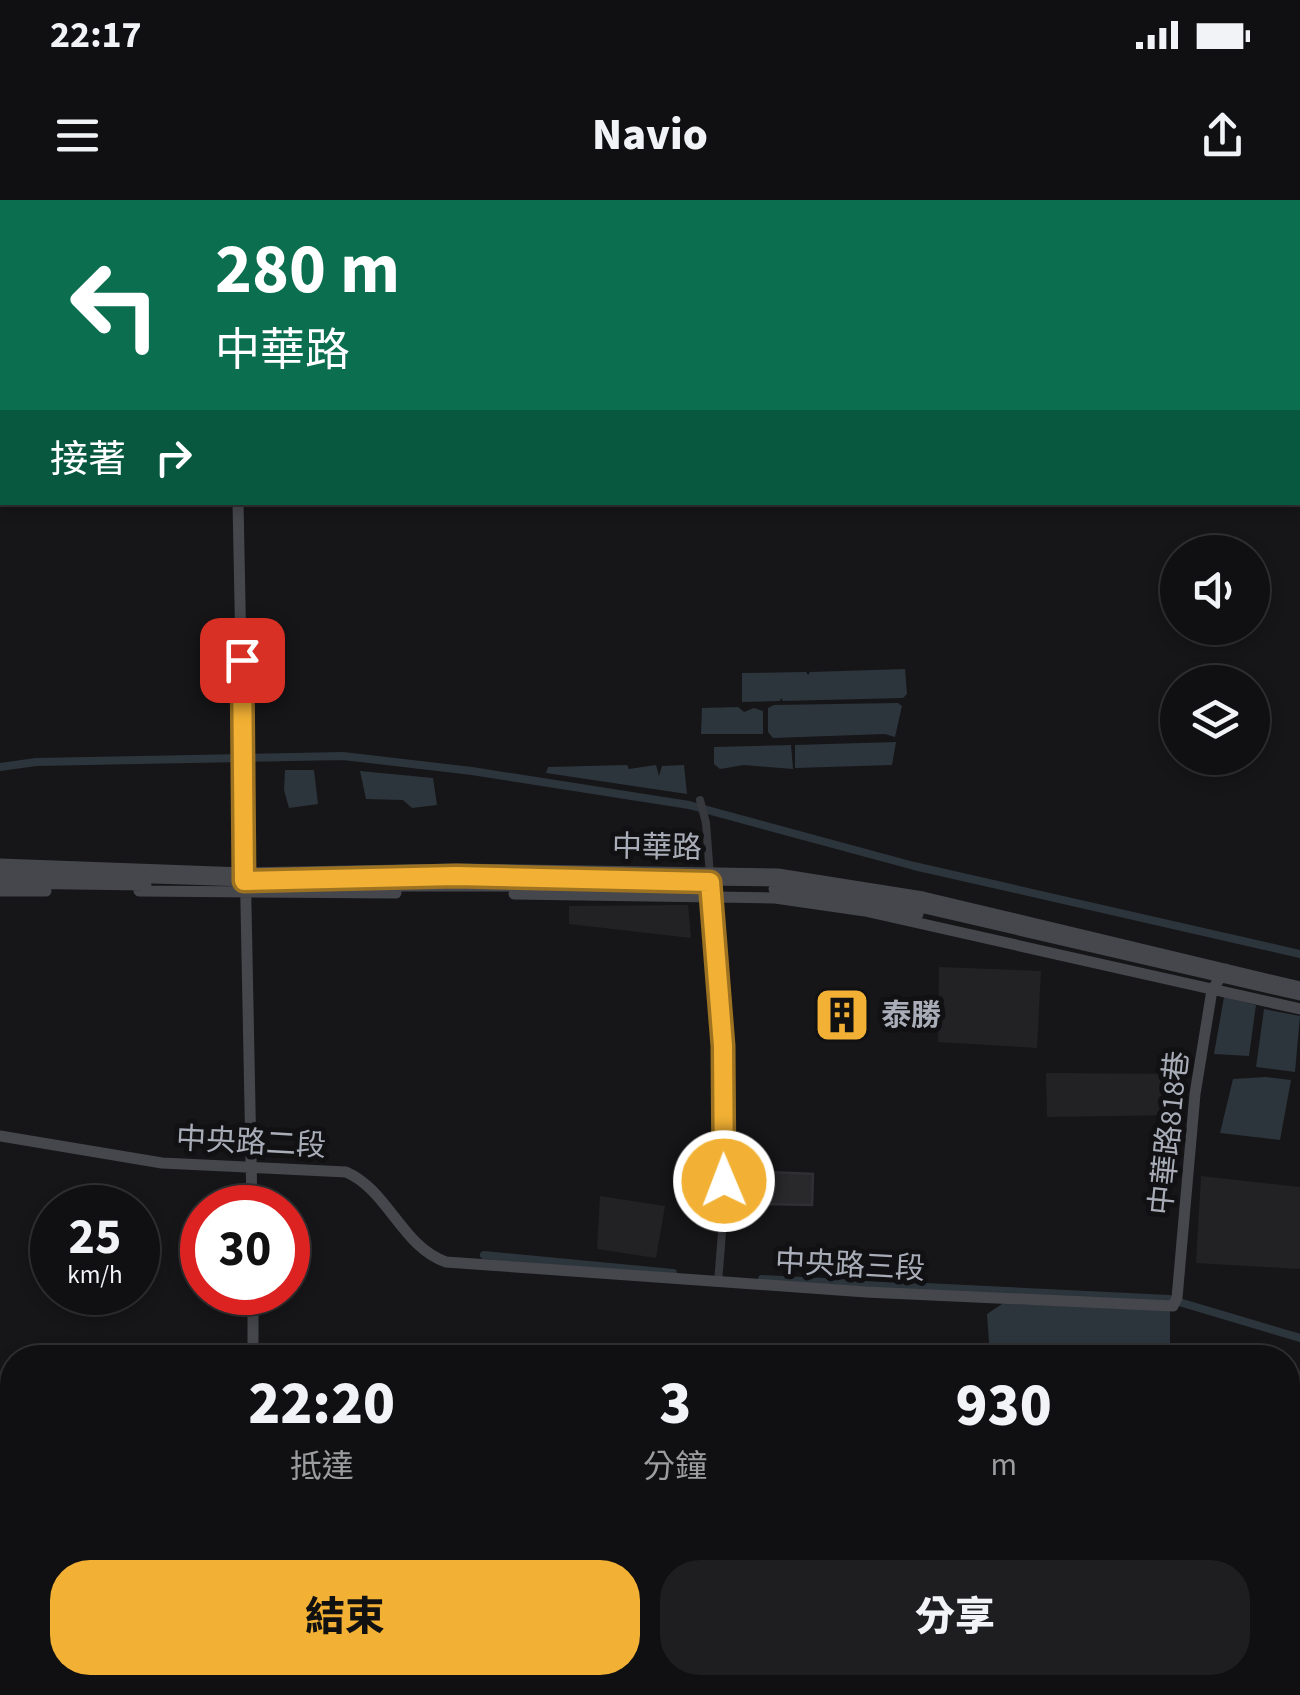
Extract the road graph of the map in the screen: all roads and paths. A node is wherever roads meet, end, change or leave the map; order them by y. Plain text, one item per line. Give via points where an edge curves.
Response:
1 (238, 505) edge
2 (700, 800) dead end
3 (0, 864) edge
4 (0, 873) edge
5 (0, 883) edge
6 (245, 883) junction
7 (710, 885) junction
8 (0, 891) edge
9 (1219, 980) junction
10 (1300, 987) edge
11 (1300, 995) edge
12 (1300, 1006) edge
13 (0, 1136) edge
14 (251, 1168) junction
15 (251, 1185) edge
16 (465, 1264) joint
17 (718, 1283) junction
18 (1172, 1306) joint
19 (253, 1315) edge
20 (253, 1345) edge

1 - 6 main road
2 - 7 street
3 - 6 main road, 中華路
4 - 6 main road, 中華路
5 - 6 main road, 中華路
6 - 7 main road, 中華路
6 - 7 main road, 中華路 via 456,869
6 - 8 main road, 中華路
6 - 14 main road
7 - 9 main road, 中華路
7 - 9 main road, 中華路 via 778,874 870,886
7 - 17 street via 723,1046
9 - 10 main road, 中華路
9 - 11 main road, 中華路
9 - 12 main road, 中華路
9 - 18 main road, 中華路818巷 via 1195,1094
13 - 14 main road, 中央路二段 via 162,1163
14 - 15 main road
14 - 16 main road, 中央路二段 via 351,1174 427,1252
16 - 17 main road, 中央路三段
17 - 18 main road, 中央路三段
19 - 20 main road

